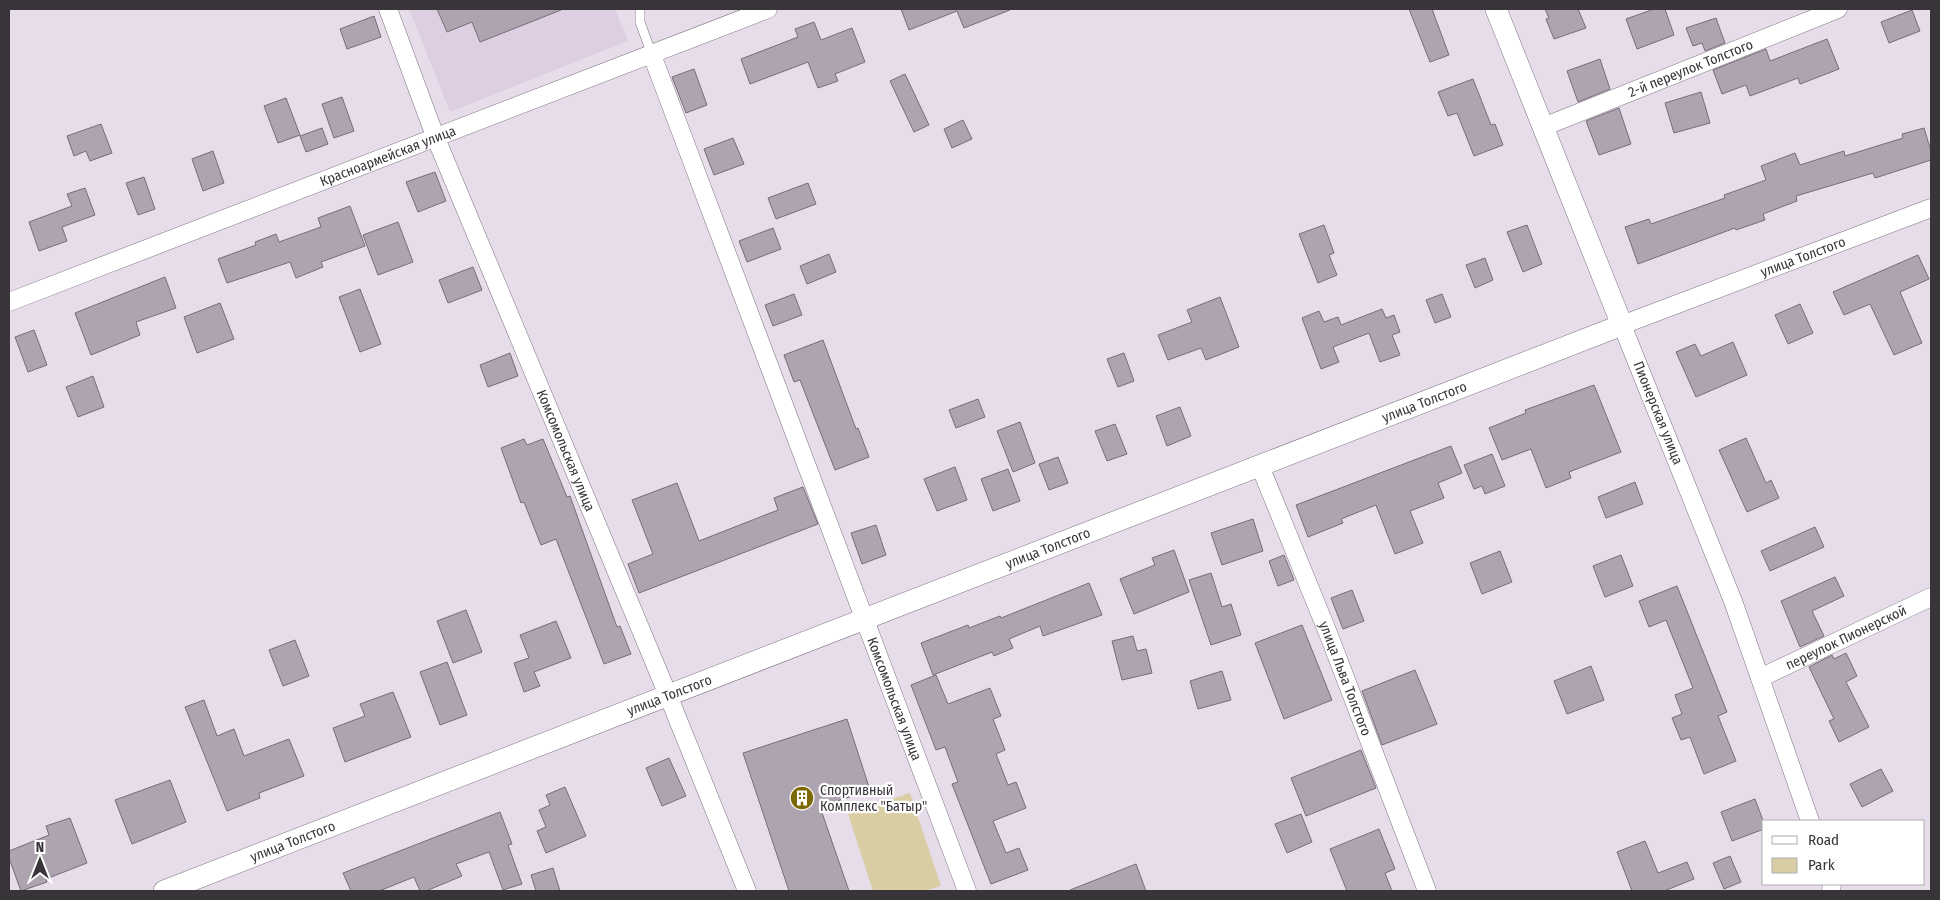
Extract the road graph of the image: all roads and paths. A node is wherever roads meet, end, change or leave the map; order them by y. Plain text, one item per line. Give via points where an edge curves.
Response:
1 (388, 9) edge
2 (640, 9) edge
3 (768, 9) edge
4 (1496, 9) edge
5 (1838, 9) edge
6 (652, 55) junction
7 (1543, 127) junction
8 (435, 136) junction
9 (1931, 208) edge
10 (9, 302) edge
11 (1622, 324) junction
12 (1260, 466) junction
13 (1931, 597) edge
14 (865, 620) junction
15 (1760, 678) junction
16 (668, 695) junction
17 (1810, 820) edge
18 (164, 891) edge
19 (747, 891) edge
20 (968, 891) edge
21 (1426, 891) edge

1 - 8 street, Комсомольская улица
2 - 6 lane via 640,22
3 - 6 street, Красноармейская улица
4 - 7 street, Пионерская улица
5 - 7 street, 2-й переулок Толстого
6 - 8 street, Красноармейская улица
6 - 14 street, Комсомольская улица
7 - 11 street, Пионерская улица
8 - 10 street, Красноармейская улица
8 - 16 street, Комсомольская улица
9 - 11 street, улица Толстого
11 - 12 street, улица Толстого
11 - 15 street, Пионерская улица via 1734,602
12 - 14 street, улица Толстого
12 - 21 street, улица Льва Толстого via 1328,633
13 - 15 street, переулок Пионерской
14 - 16 street, улица Толстого
14 - 20 street, Комсомольская улица
15 - 17 street, Пионерская улица
16 - 18 street, улица Толстого
16 - 19 street, Комсомольская улица

